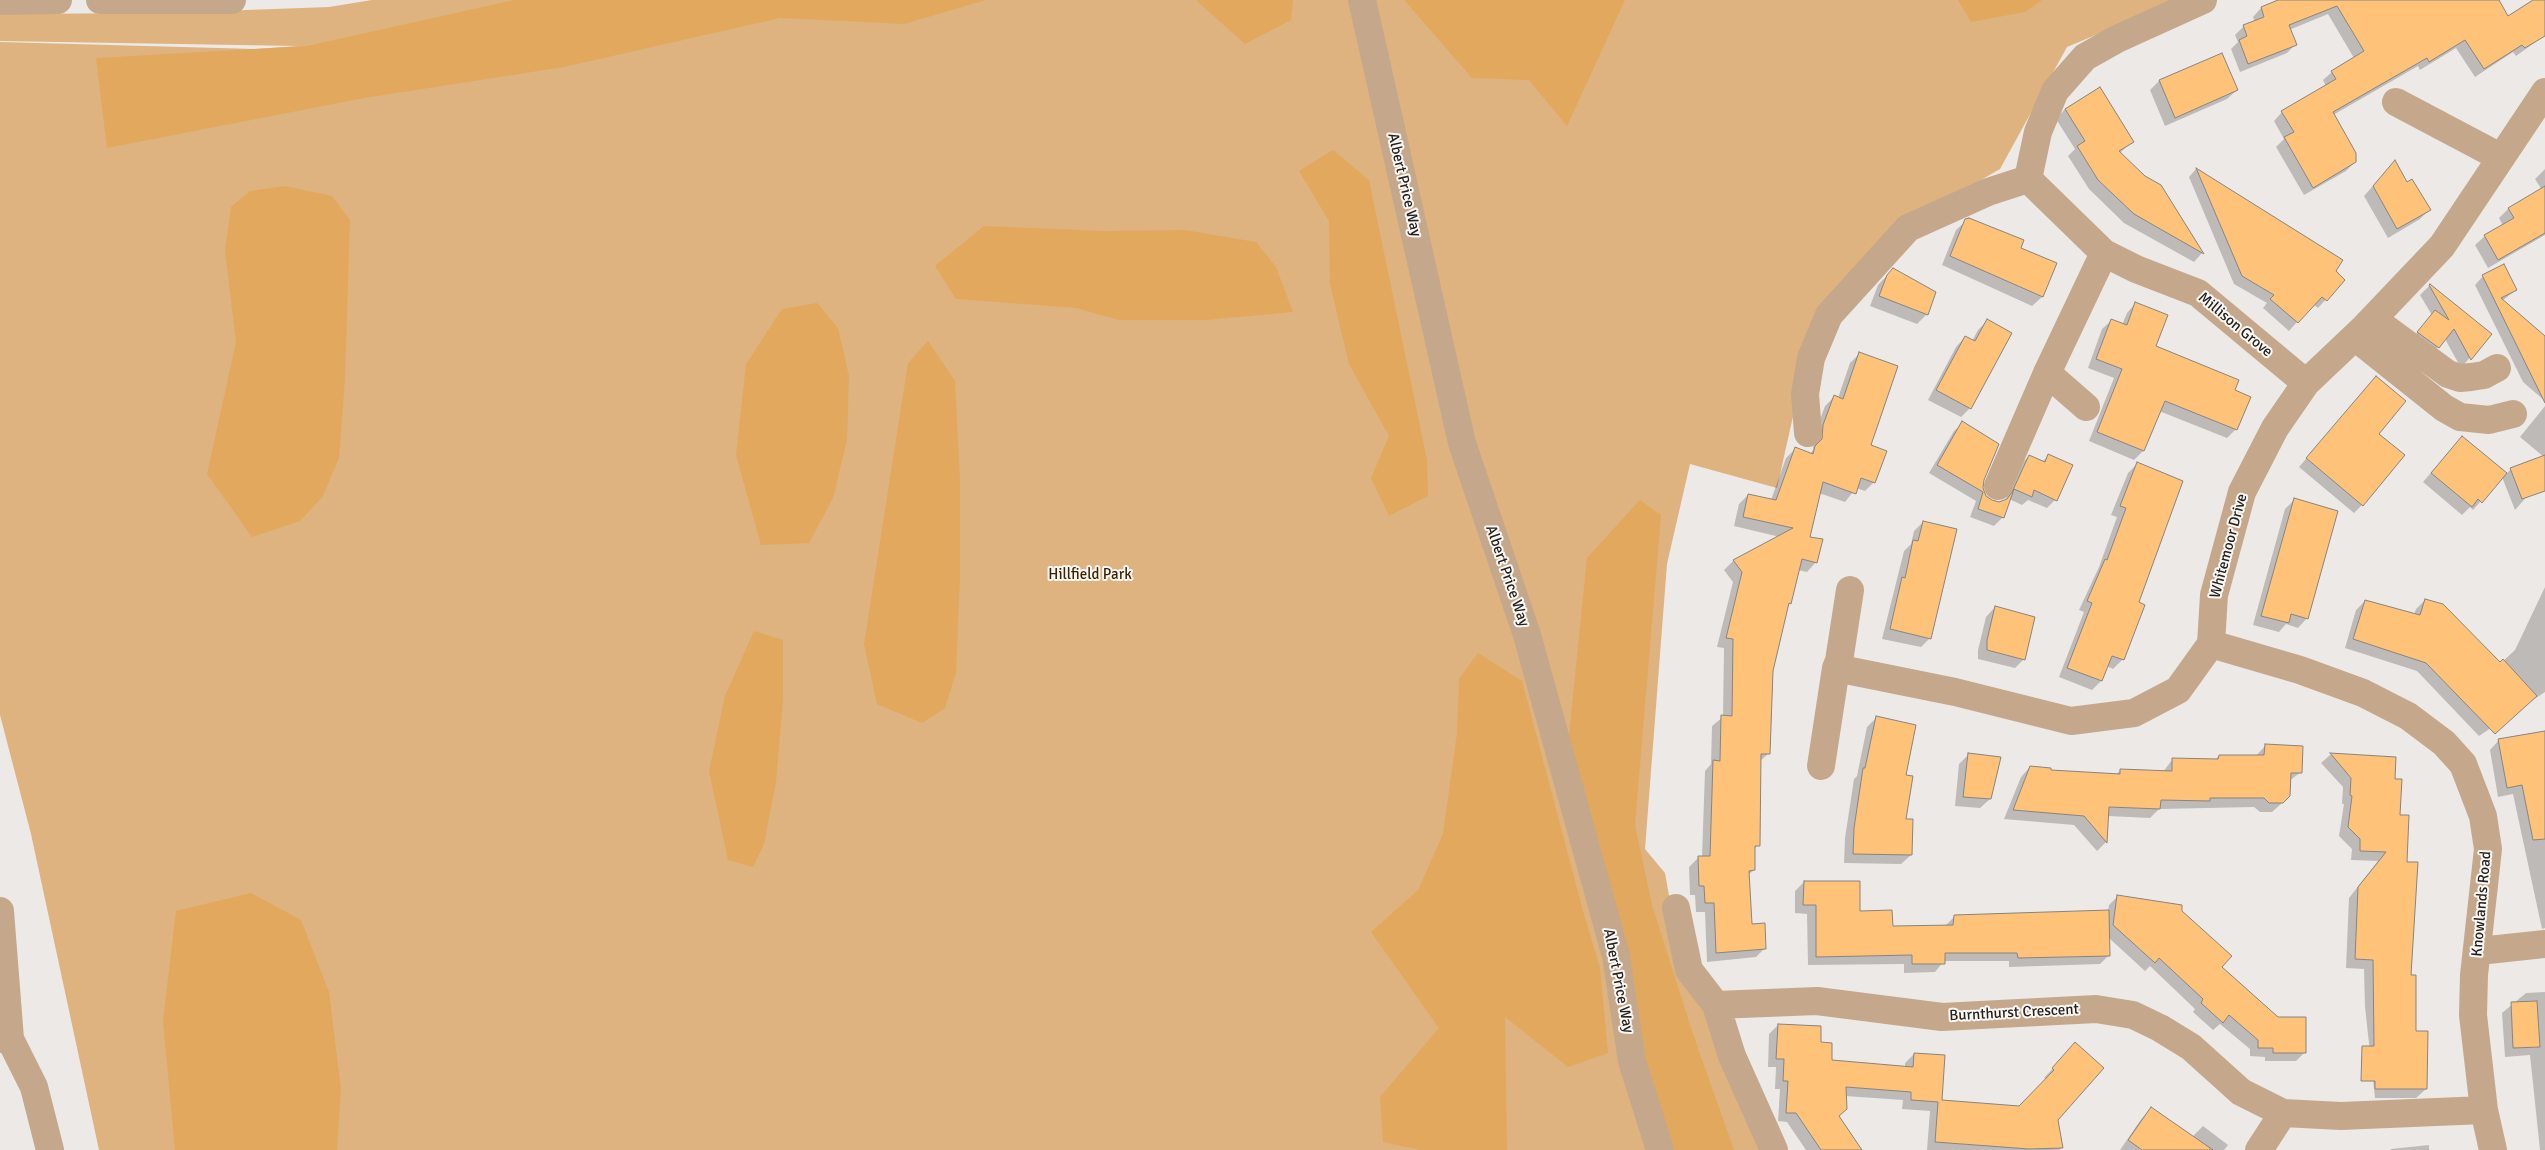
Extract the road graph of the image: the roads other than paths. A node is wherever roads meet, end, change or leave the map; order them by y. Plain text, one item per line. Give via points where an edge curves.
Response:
1 (58, 0) edge
2 (100, 0) edge
3 (232, 0) edge
4 (1362, 0) edge
5 (2203, 0) edge
6 (0, 1) edge
7 (2545, 92) edge
8 (2396, 102) dead end
9 (2500, 157) junction
10 (2028, 179) junction
11 (2104, 252) junction
12 (2364, 328) junction
13 (2497, 368) dead end
14 (2046, 373) junction
15 (2306, 383) junction
16 (2086, 407) dead end
17 (2512, 414) dead end
18 (1808, 433) dead end
19 (1998, 486) dead end
20 (1850, 590) dead end
21 (2211, 644) junction
22 (1836, 668) junction
23 (1821, 766) dead end
24 (1676, 908) dead end
25 (0, 911) edge
26 (2545, 944) edge
27 (2479, 951) junction
28 (1716, 1005) junction
29 (5, 1039) edge
30 (2484, 1110) junction
31 (2283, 1113) junction
32 (50, 1150) edge
33 (1660, 1150) edge
34 (1774, 1150) edge
35 (2259, 1150) edge
36 (2493, 1150) edge

1 - 6 street
2 - 3 street
4 - 33 street, Albert Price Way via 1462,443 1530,644 1616,956 1632,1061
5 - 10 street via 2116,39 2086,57 2055,91 2038,132
7 - 9 street, Whitemoor Drive
8 - 9 street
9 - 12 street, Whitemoor Drive via 2442,246
10 - 11 street, Millison Grove
10 - 18 street via 1988,192 1908,228 1829,315 1811,358 1805,394
11 - 14 street
11 - 15 street, Millison Grove via 2136,269 2198,292
12 - 13 street via 2460,378 2484,375
12 - 15 street, Whitemoor Drive
12 - 17 street via 2444,408 2460,417 2489,420
14 - 16 street
14 - 19 street
15 - 21 street, Whitemoor Drive via 2276,428 2242,492 2214,595
20 - 22 street
21 - 22 street via 2178,690 2134,713 2071,720
21 - 27 street, Knowlands Road via 2300,670 2363,693 2408,716 2444,743 2463,764 2483,816 2488,849
22 - 23 street
24 - 28 street via 1690,970
25 - 29 street via 6,990
26 - 27 street
27 - 30 street, Knowlands Road via 2474,975 2473,1015
28 - 31 street, Burnthurst Crescent via 1816,1001 1942,1016 2096,1009 2133,1016 2191,1047 2241,1092
28 - 34 street via 1732,1056
29 - 32 street via 23,1062 34,1087
30 - 31 street, Burnthurst Crescent via 2341,1116
30 - 36 street, Knowlands Road
31 - 35 street

